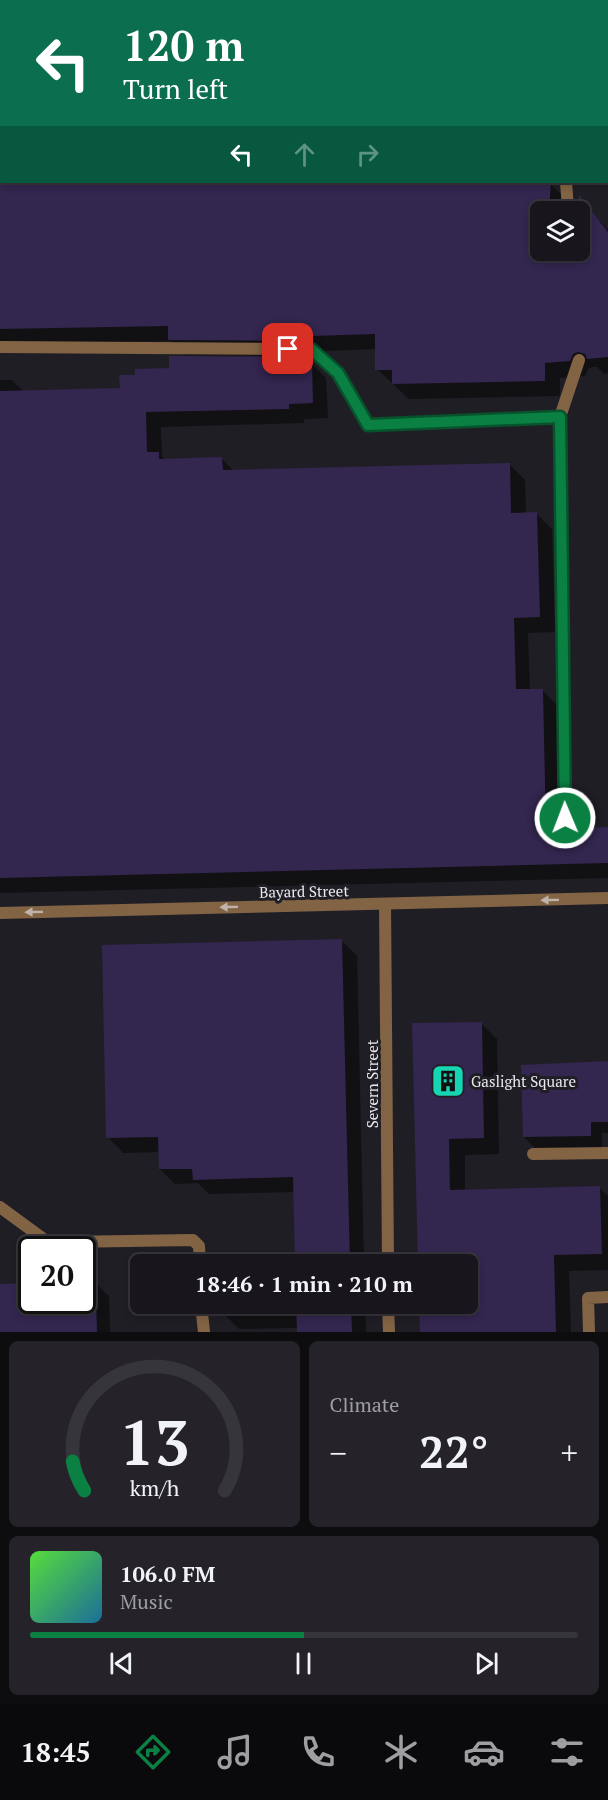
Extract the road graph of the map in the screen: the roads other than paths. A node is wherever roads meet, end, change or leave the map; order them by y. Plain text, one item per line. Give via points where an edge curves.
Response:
1 (566, 183) edge
2 (567, 201) edge
3 (0, 347) edge
4 (579, 360) dead end
5 (560, 417) junction
6 (565, 818) dead end
7 (608, 898) edge
8 (385, 904) junction
9 (0, 913) edge
10 (608, 1153) edge
11 (533, 1155) dead end
12 (0, 1207) edge
13 (199, 1254) edge
14 (388, 1254) edge
15 (608, 1297) edge
16 (202, 1314) edge
17 (388, 1314) edge
18 (204, 1332) edge
19 (388, 1332) edge
20 (589, 1332) edge

1 - 2 street
3 - 5 street via 311,349 338,373 368,425
4 - 5 street
5 - 6 street
7 -> 8 street, Bayard Street
8 -> 9 street, Bayard Street
8 - 14 street, Severn Street
10 - 11 street
12 - 13 street via 45,1240 193,1240
15 - 20 street via 588,1298
16 - 18 street
17 - 19 street

